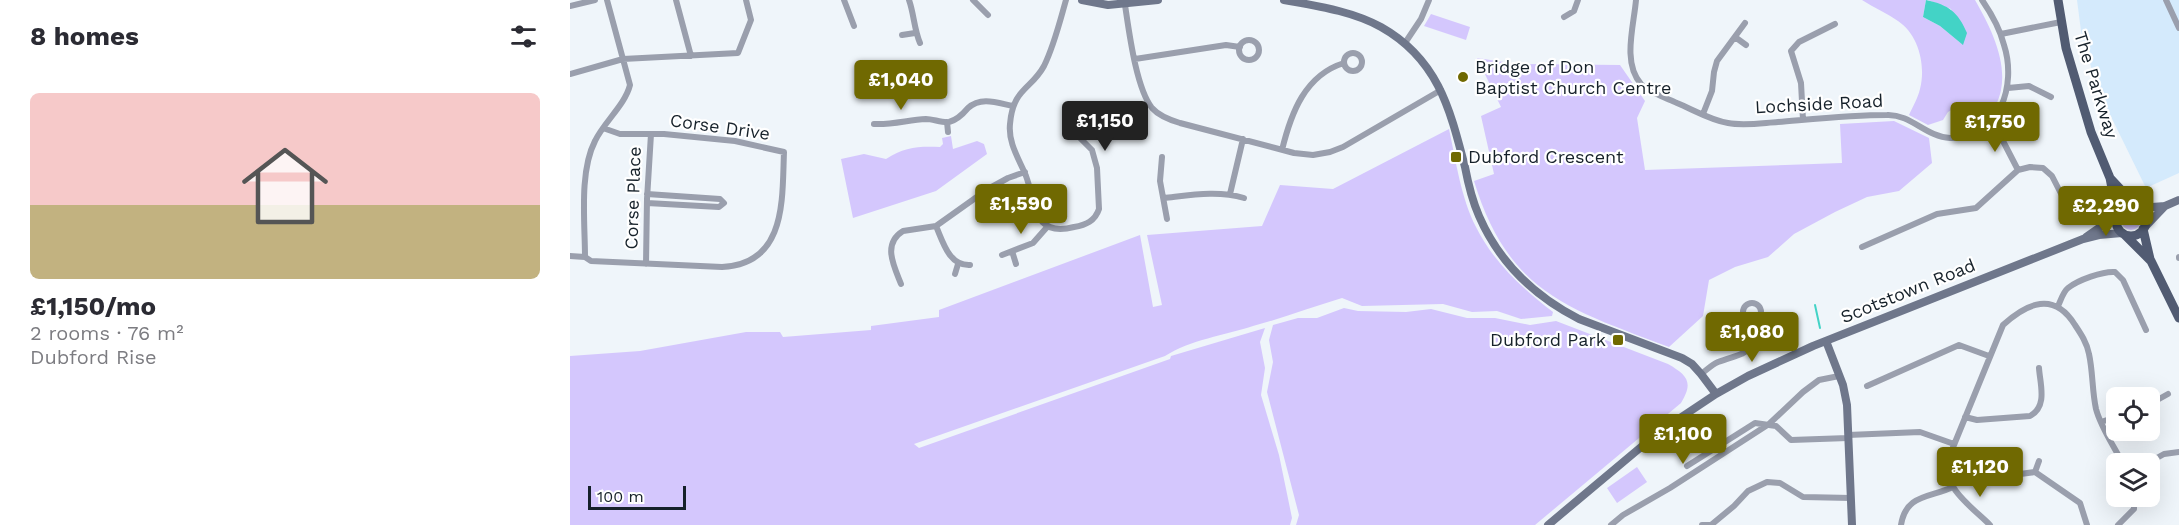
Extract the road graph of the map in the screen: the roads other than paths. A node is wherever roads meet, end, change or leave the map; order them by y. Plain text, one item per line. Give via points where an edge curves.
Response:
1 (595, 0) edge
2 (607, 0) edge
3 (676, 0) edge
4 (746, 0) edge
5 (844, 0) edge
6 (909, 0) edge
7 (1066, 0) edge
8 (1082, 0) edge
9 (1158, 0) edge
10 (1284, 0) edge
11 (1429, 0) edge
12 (1578, 0) edge
13 (1636, 0) edge
14 (1982, 0) edge
15 (2058, 0) edge
16 (2166, 0) edge
17 (977, 1) edge
18 (1125, 5) junction
19 (570, 6) edge
20 (988, 15) dead end
21 (1576, 21) dead end
22 (1820, 22) dead end
23 (2061, 22) junction
24 (1745, 23) dead end
25 (1835, 24) dead end
26 (854, 26) dead end
27 (2179, 28) edge
28 (1823, 30) junction
29 (915, 33) junction
30 (2001, 34) junction
31 (902, 35) dead end
32 (1735, 37) junction
33 (920, 43) dead end
34 (1405, 43) junction
35 (1746, 45) dead end
36 (1240, 47) dead end
37 (691, 56) junction
38 (623, 59) junction
39 (1135, 59) junction
40 (1344, 63) dead end
41 (570, 74) edge
42 (2008, 88) junction
43 (1441, 90) junction
44 (2051, 96) dead end
45 (1013, 106) junction
46 (1703, 114) junction
47 (1803, 120) junction
48 (947, 122) junction
49 (874, 124) dead end
50 (1989, 125) junction
51 (603, 128) junction
52 (948, 132) dead end
53 (651, 134) junction
54 (1076, 134) dead end
55 (1243, 139) junction
56 (1282, 150) junction
57 (1162, 157) dead end
58 (2018, 170) junction
59 (1024, 172) junction
60 (2110, 178) junction
61 (647, 194) junction
62 (1230, 194) junction
63 (1164, 198) junction
64 (1244, 198) dead end
65 (2179, 200) edge
66 (646, 202) junction
67 (2165, 206) junction
68 (2137, 207) junction
69 (1098, 213) junction
70 (2116, 215) junction
71 (2073, 217) dead end
72 (1106, 218) dead end
73 (1167, 219) dead end
74 (936, 225) junction
75 (1048, 226) junction
76 (2144, 228) junction
77 (2124, 234) junction
78 (2083, 239) junction
79 (1862, 247) dead end
80 (1012, 251) junction
81 (1002, 255) dead end
82 (570, 256) edge
83 (585, 257) junction
84 (2151, 261) junction
85 (646, 264) junction
86 (958, 264) junction
87 (1016, 264) dead end
88 (970, 265) dead end
89 (955, 274) dead end
90 (901, 284) dead end
91 (2058, 306) junction
92 (2179, 318) edge
93 (1752, 321) dead end
94 (2146, 330) dead end
95 (1826, 341) junction
96 (1989, 356) junction
97 (2039, 368) dead end
98 (1701, 374) junction
99 (1839, 376) junction
100 (1867, 386) dead end
101 (1716, 394) junction
102 (2168, 394) dead end
103 (2160, 398) edge
104 (1965, 417) junction
105 (2106, 420) edge
106 (2101, 422) junction
107 (1769, 424) junction
108 (1848, 437) junction
109 (1954, 444) junction
110 (2179, 452) edge
111 (2116, 453) edge
112 (2160, 456) edge
113 (2039, 461) dead end
114 (1687, 466) dead end
115 (2035, 472) junction
116 (2013, 475) dead end
117 (1953, 487) junction
118 (1851, 498) junction
119 (2134, 507) edge
120 (1548, 525) edge
121 (1611, 525) edge
122 (1702, 525) edge
123 (1711, 525) edge
124 (1852, 525) edge
125 (1901, 525) edge
126 (1990, 525) edge
127 (2087, 525) edge
128 (2118, 525) edge

1 - 19 street
2 - 38 street
3 - 37 street
4 - 37 street via 751,20 738,53
5 - 26 street
6 - 29 street
7 - 45 street via 1043,67
8 - 18 street
9 - 18 street
10 - 34 street via 1358,17
11 - 34 street
12 - 21 street via 1567,16
13 - 46 street, Lochside Road via 1631,52 1638,80 1648,90
14 - 30 street
15 - 23 main road, The Parkway
16 - 27 street
17 - 20 street
18 - 39 street
22 - 28 street
23 - 30 street
23 - 60 main road, The Parkway via 2081,103
24 - 32 street
25 - 28 street
28 - 47 street via 1799,42 1791,51 1801,82
29 - 31 street
29 - 33 street
30 - 42 street via 2008,59
32 - 35 street
32 - 46 street via 1715,67 1712,91
34 - 43 street
36 - 39 street via 1227,45
37 - 38 street
38 - 41 street
38 - 51 street via 629,88
39 - 55 street via 1143,94 1152,109 1180,123
40 - 56 street via 1317,78 1302,96
42 - 44 street via 2029,86
42 - 50 street
43 - 56 street via 1330,152 1306,155
43 - 98 street via 1455,126 1478,215 1515,271 1536,292 1578,319 1682,358
45 - 48 street via 981,101
45 - 59 street via 1010,136
46 - 47 street, Lochside Road via 1737,124
47 - 50 street, Lochside Road via 1896,115 1948,138 1966,136
48 - 49 street via 927,119
48 - 52 street
50 - 58 street
51 - 53 street, Corse Drive via 620,134
51 - 83 street via 587,163
53 - 61 street, Corse Place
53 - 85 street, Corse Drive via 735,141 784,152 779,224 769,243 754,257 728,267
54 - 69 street via 1092,150 1097,168
55 - 56 street
55 - 62 street
57 - 63 street via 1157,165
58 - 71 street via 2043,168 2052,176
58 - 79 street via 1976,208 1937,214
59 - 74 street via 988,189
59 - 75 street via 1033,207
60 - 68 main road, The Parkway
60 - 70 main road, The Parkway
61 - 66 street, Corse Place
61 - 66 street via 720,199 724,203 719,207
62 - 63 street
62 - 64 street
63 - 73 street
65 - 67 street
66 - 85 street, Corse Place
67 - 68 street
67 - 76 street
68 - 70 main road via 2125,206
68 - 76 main road via 2145,217
69 - 72 street
69 - 75 street via 1077,227
70 - 77 main road via 2116,226
70 - 78 street
74 - 86 street
74 - 90 street via 903,231 893,240 891,250
75 - 80 street via 1033,243
76 - 77 main road via 2135,235
76 - 84 main road
77 - 78 street
77 - 84 main road
78 - 95 street, Scotstown Road
80 - 81 street
80 - 87 street
82 - 83 street, Corse Drive
83 - 85 street, Corse Drive via 591,261
84 - 92 main road
86 - 88 street
86 - 89 street
91 - 94 street via 2071,286 2105,271 2115,272 2123,280
91 - 96 street via 2045,303 2020,310 2003,325
91 - 106 street via 2070,316 2089,352
93 - 98 street via 1753,344 1749,350 1716,363
95 - 99 street
95 - 101 street, Scotstown Road
96 - 100 street via 1959,345
96 - 104 street
97 - 104 street via 2042,402 2037,412 2030,416 1977,420
98 - 101 street
99 - 107 street via 1819,380
99 - 108 street via 1847,405
101 - 120 street, Scotstown Road via 1659,432
102 - 103 street
104 - 109 street
105 - 106 street
106 - 111 street
107 - 108 street via 1791,440
107 - 114 street via 1753,424
107 - 121 street
108 - 109 street via 1920,432
108 - 118 street
109 - 117 street via 1946,469
110 - 112 street
113 - 115 street
115 - 116 street
115 - 127 street via 2080,503
117 - 125 street via 1913,501 1903,513
117 - 126 street
118 - 123 street via 1803,497 1780,483 1767,482 1748,491
118 - 124 street
119 - 128 street
122 - 123 street

